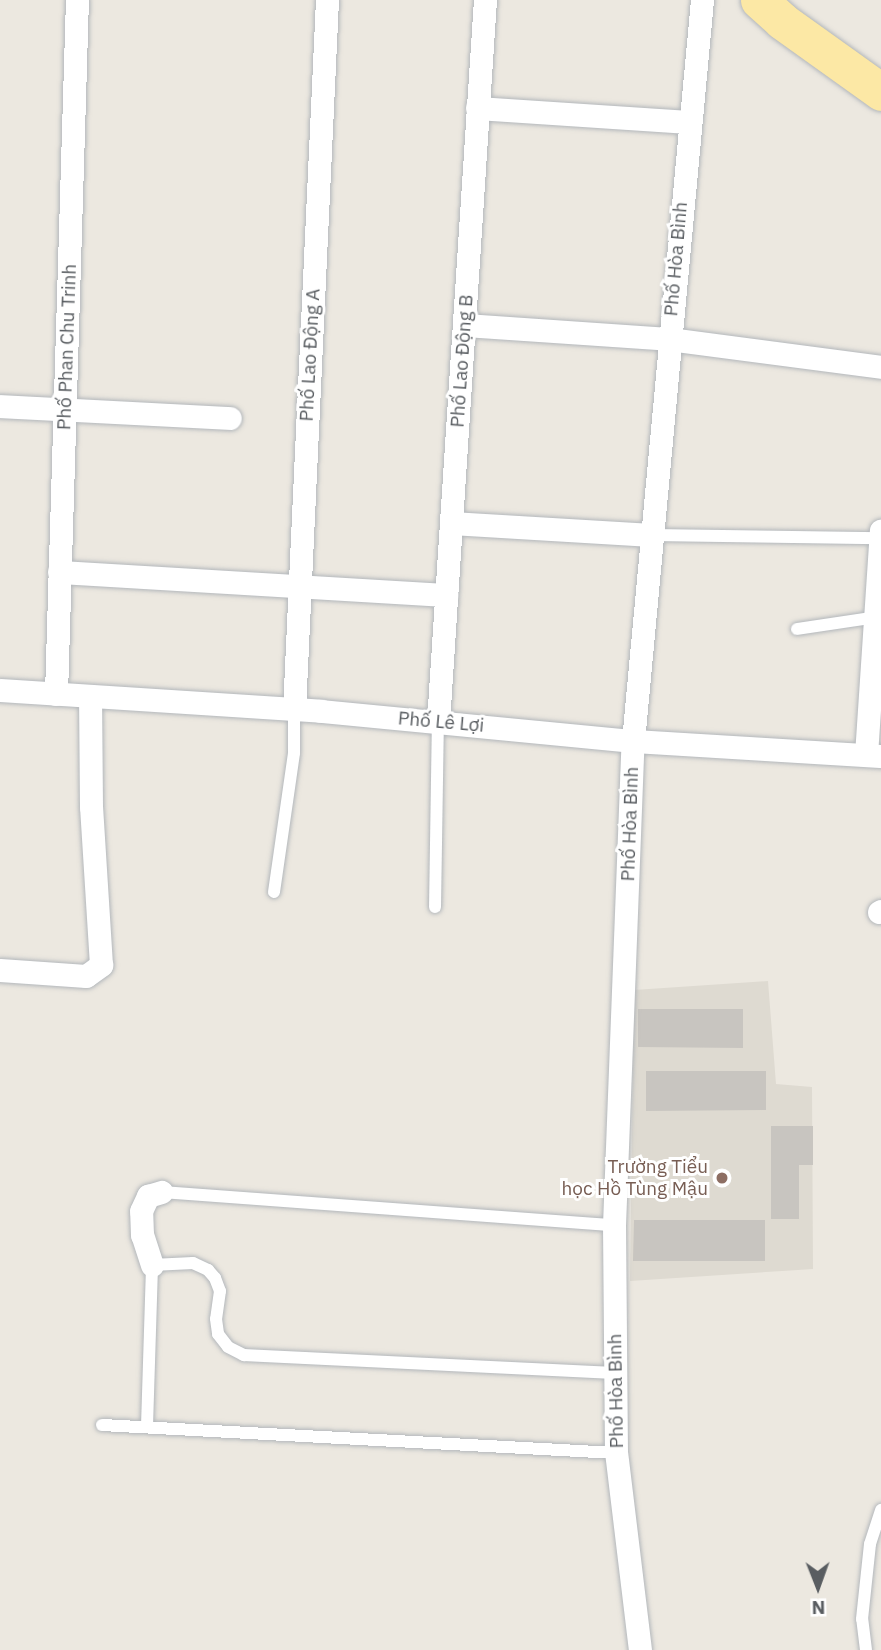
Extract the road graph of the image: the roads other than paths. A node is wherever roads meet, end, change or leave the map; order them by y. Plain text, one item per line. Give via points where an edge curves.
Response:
1 (78, 0) edge
2 (327, 0) edge
3 (485, 0) edge
4 (702, 0) edge
5 (760, 0) edge
6 (881, 92) edge
7 (477, 108) junction
8 (689, 122) junction
9 (465, 325) junction
10 (669, 339) junction
11 (881, 367) edge
12 (0, 406) edge
13 (65, 410) junction
14 (230, 418) dead end
15 (451, 523) junction
16 (652, 535) junction
17 (881, 535) edge
18 (59, 572) junction
19 (300, 585) junction
20 (446, 595) junction
21 (879, 616) edge
22 (797, 629) dead end
23 (0, 690) edge
24 (56, 694) junction
25 (90, 696) junction
26 (294, 710) junction
27 (438, 722) junction
28 (633, 741) junction
29 (873, 755) edge
30 (274, 892) dead end
31 (435, 907) dead end
32 (0, 970) edge
33 (162, 1192) joint
34 (614, 1225) junction
35 (152, 1265) junction
36 (614, 1373) junction
37 (102, 1426) dead end
38 (147, 1426) junction
39 (616, 1453) junction
40 (881, 1510) edge
41 (640, 1650) edge
42 (866, 1650) edge

1 - 13 street, Phố Phan Chu Trinh
2 - 19 street, Phố Lao Động A
3 - 7 street, Phố Lao Động B
4 - 8 street, Phố Hòa Bình
5 - 6 main road
7 - 8 street
7 - 9 street, Phố Lao Động B
8 - 10 street, Phố Hòa Bình
9 - 10 street
9 - 15 street, Phố Lao Động B
10 - 11 street
10 - 16 street, Phố Hòa Bình
12 - 13 street
13 - 14 street
13 - 18 street, Phố Phan Chu Trinh
15 - 16 street
15 - 20 street, Phố Lao Động B
16 - 17 lane
16 - 28 street, Phố Hòa Bình
17 - 21 street
18 - 19 street
18 - 24 street, Phố Phan Chu Trinh
19 - 20 street
19 - 26 street, Phố Lao Động A
20 - 27 street, Phố Lao Động B
21 - 22 lane
21 - 29 street
23 - 24 street, Phố Lê Lợi
24 - 25 street, Phố Lê Lợi
25 - 26 street, Phố Lê Lợi
25 - 32 street via 91,807 101,965 86,976
26 - 27 street, Phố Lê Lợi
26 - 30 lane via 295,753
27 - 28 street, Phố Lê Lợi
27 - 31 lane
28 - 29 street, Phố Lê Lợi
28 - 34 street, Phố Hòa Bình
33 - 34 lane
33 - 35 street via 148,1196 141,1211 142,1235
34 - 36 street, Phố Hòa Bình
35 - 36 lane via 193,1263 208,1270 220,1291 218,1334 228,1347 244,1355
35 - 38 lane
36 - 39 street, Phố Hòa Bình
37 - 38 lane
38 - 39 lane
39 - 41 street, Phố Hòa Bình
40 - 42 lane via 870,1544 862,1619

